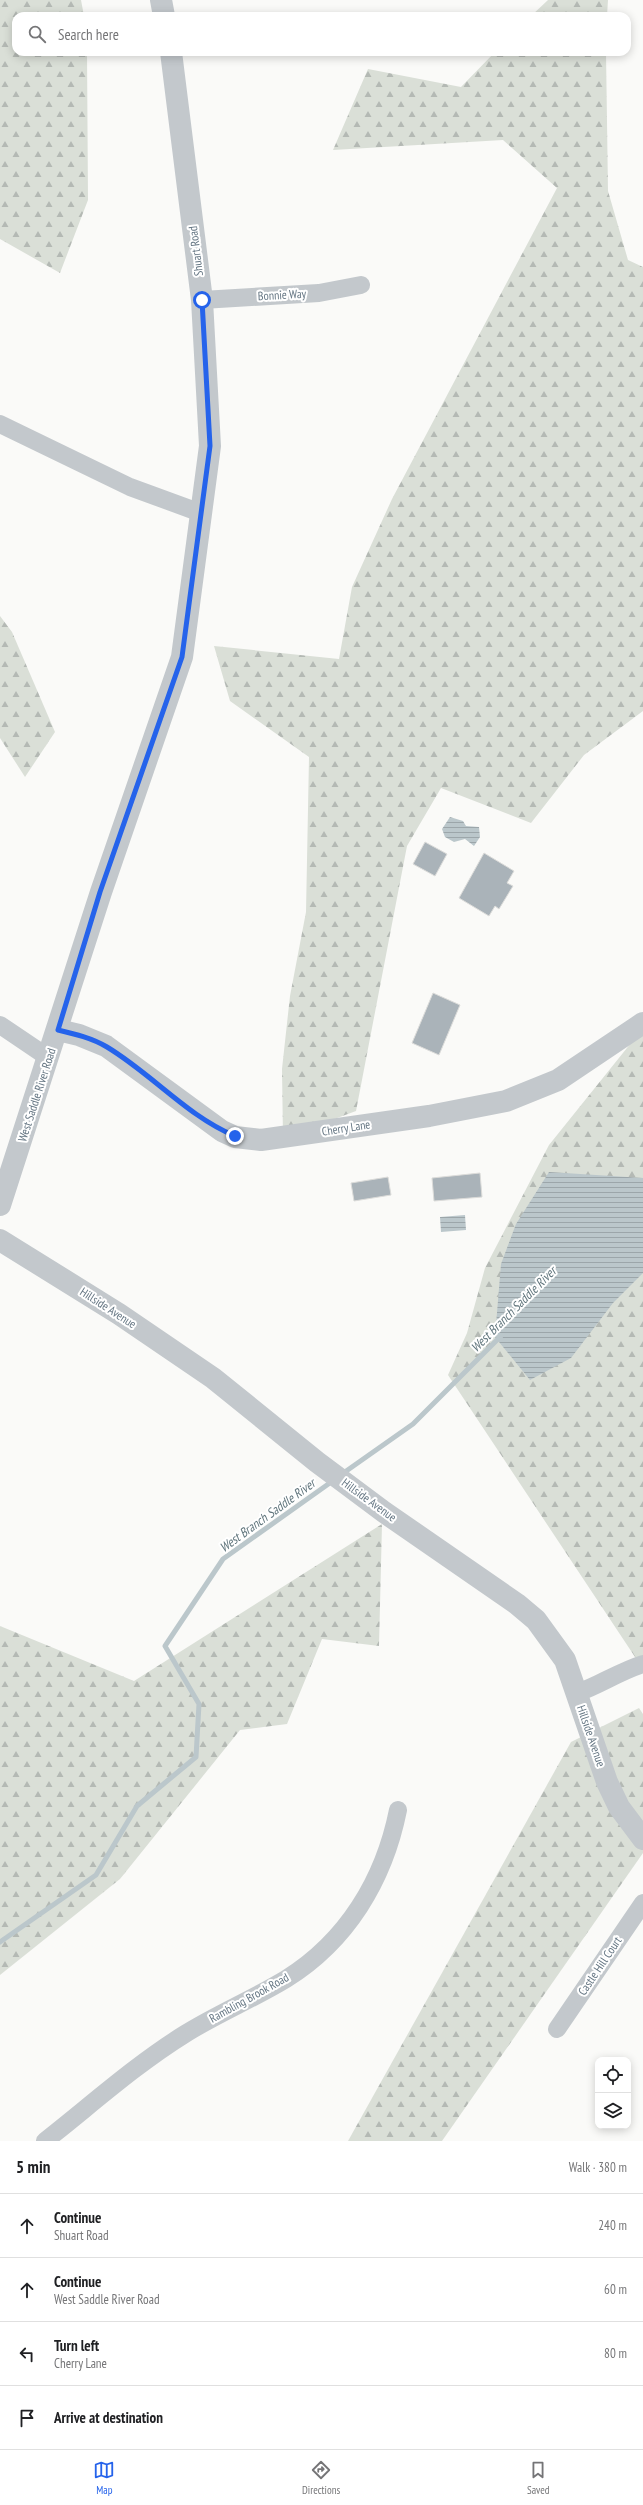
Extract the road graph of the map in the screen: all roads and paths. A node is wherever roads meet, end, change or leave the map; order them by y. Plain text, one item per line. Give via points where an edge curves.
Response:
1 (160, 0) edge
2 (163, 12) edge
3 (172, 56) edge
4 (362, 285) dead end
5 (202, 300) junction
6 (0, 424) edge
7 (201, 513) junction
8 (100, 892) joint
9 (643, 1023) edge
10 (0, 1025) edge
11 (58, 1030) junction
12 (49, 1058) junction
13 (0, 1205) edge
14 (0, 1240) edge
15 (643, 1664) edge
16 (577, 1693) junction
17 (398, 1810) dead end
18 (643, 1839) edge
19 (643, 1903) edge
20 (556, 2029) dead end
21 (45, 2141) edge

1 - 2 street
3 - 5 street, Shuart Road
4 - 5 street, Bonnie Way via 319,293
5 - 7 street, Shuart Road via 210,446
6 - 7 street via 130,486
7 - 8 street, Shuart Road via 182,657
8 - 11 street, West Saddle River Road
9 - 11 street, Cherry Lane via 558,1080 506,1101 429,1116 283,1138 247,1139 222,1131 106,1046
10 - 12 street
11 - 12 street, West Saddle River Road
12 - 13 street, West Saddle River Road
14 - 16 street, Hillside Avenue via 118,1314 213,1378 317,1462 517,1604 536,1620 565,1660
15 - 16 street via 626,1669 600,1684
16 - 18 street, Hillside Avenue via 607,1782 619,1806
17 - 21 street, Rambling Brook Road via 384,1862 371,1889 356,1914 334,1940 285,1980 184,2034 139,2066
19 - 20 street, Castle Hill Court

